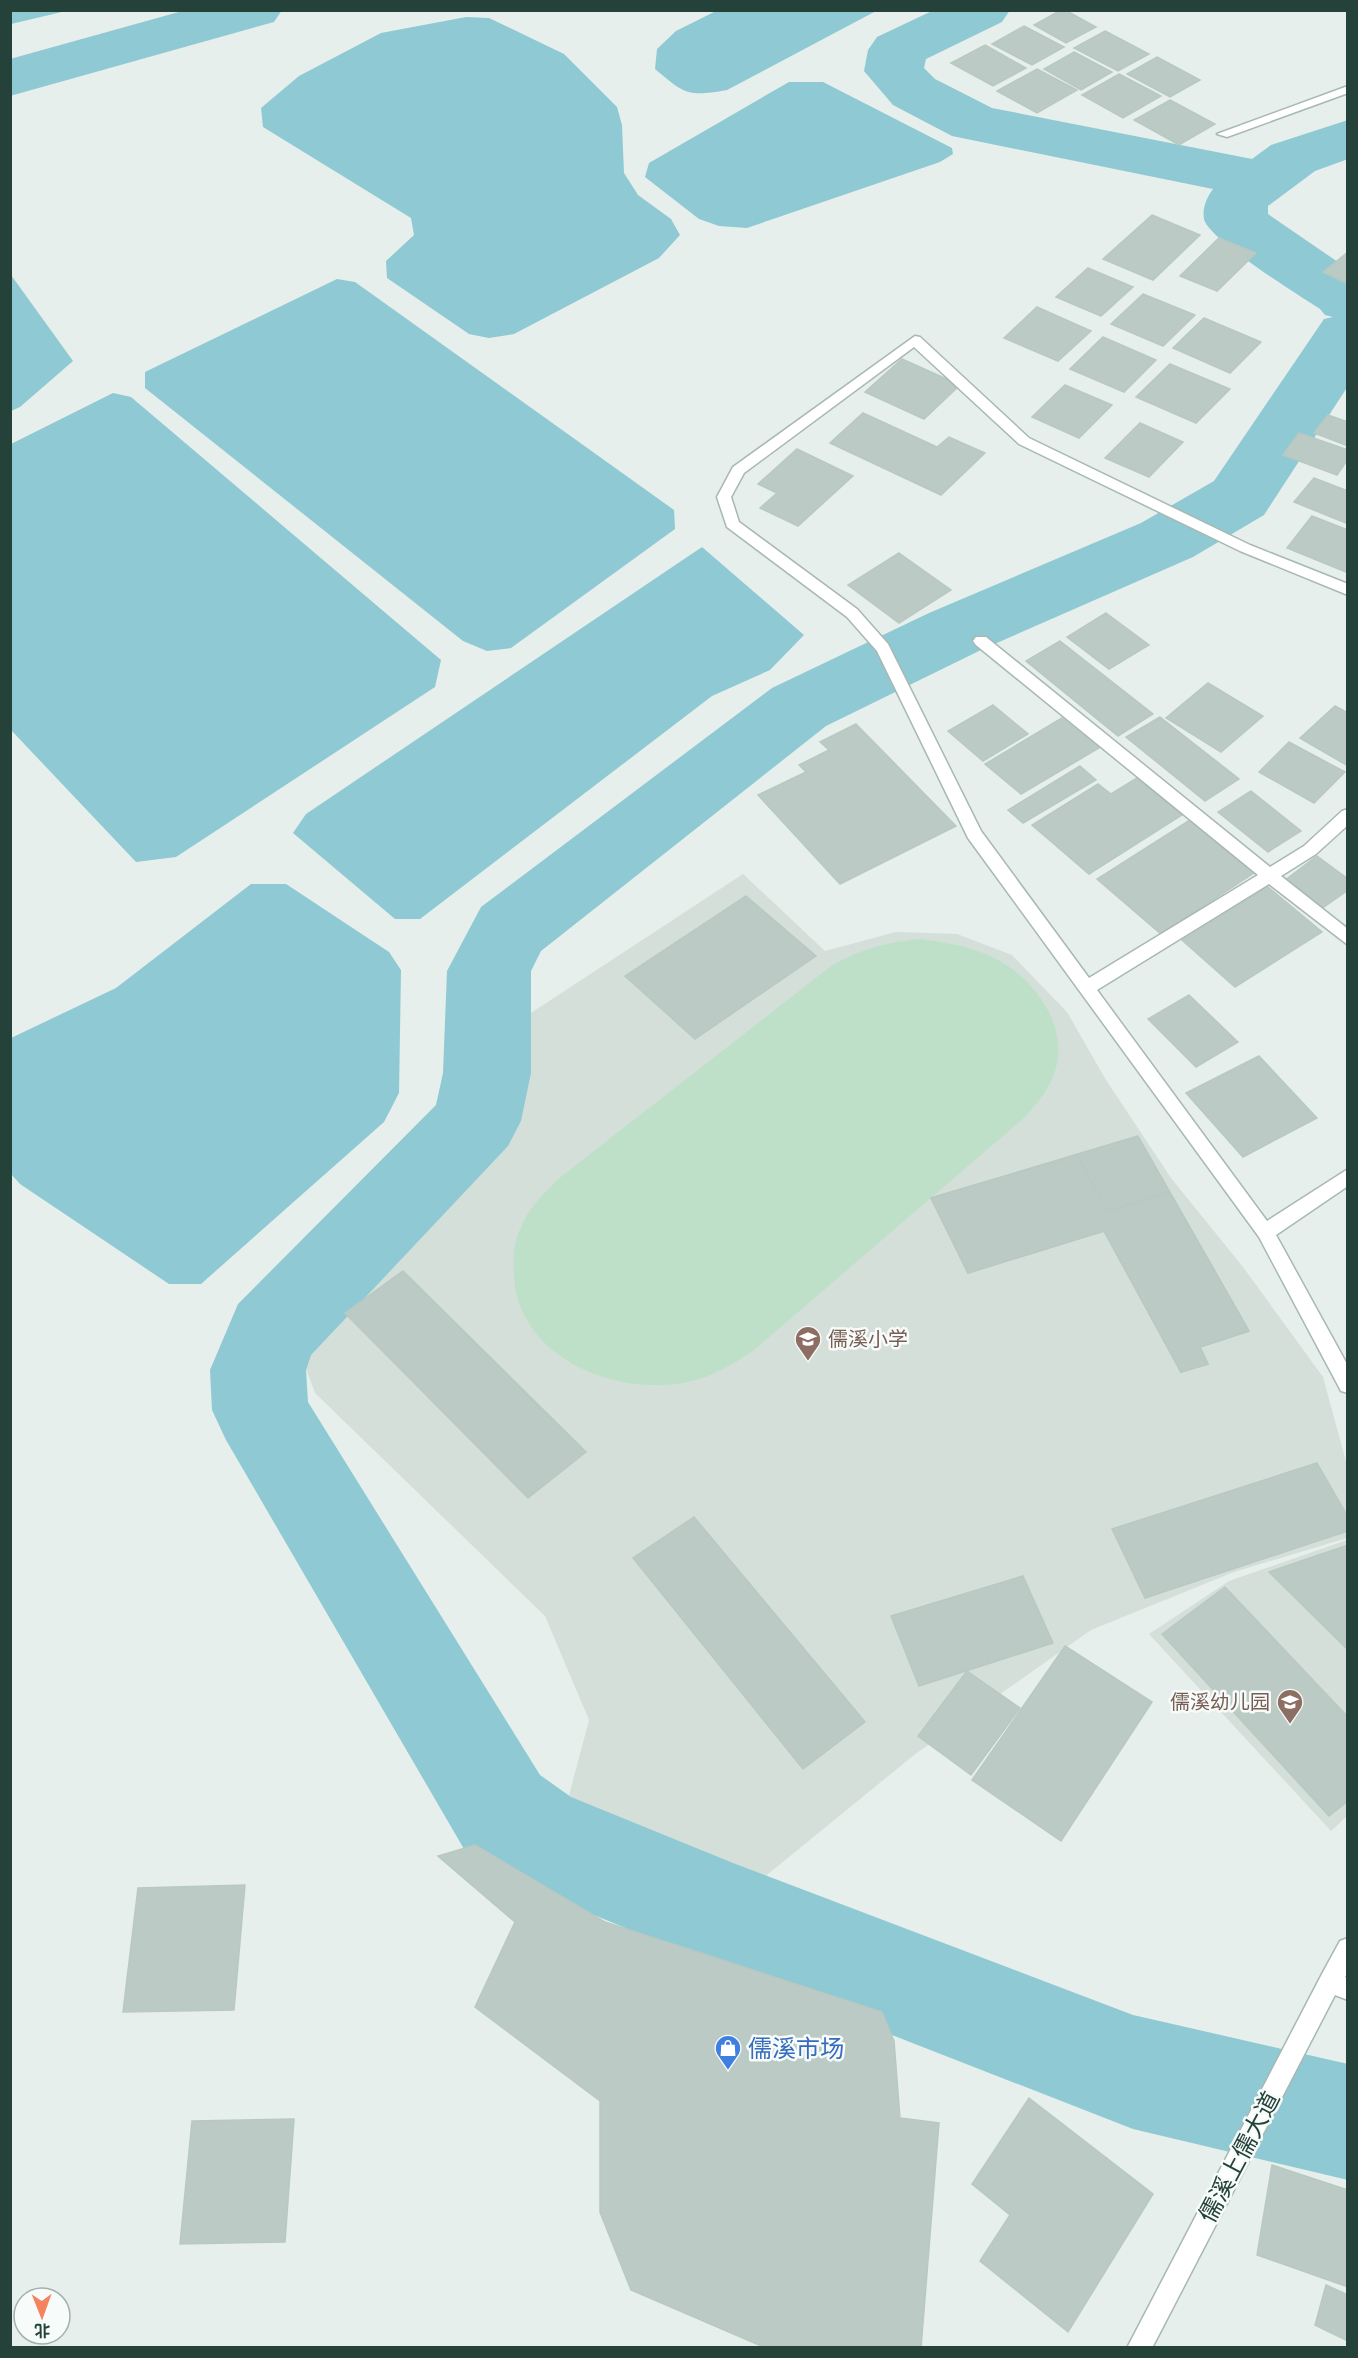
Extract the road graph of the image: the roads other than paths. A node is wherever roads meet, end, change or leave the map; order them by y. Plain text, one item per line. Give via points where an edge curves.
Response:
1 (1347, 89) edge
2 (1222, 134) dead end
3 (1347, 590) edge
4 (981, 641) dead end
5 (1347, 815) edge
6 (1269, 875) junction
7 (1347, 939) edge
8 (1087, 988) junction
9 (1347, 1176) edge
10 (1265, 1232) junction
11 (1347, 1385) edge
12 (1347, 1949) edge
13 (1339, 1985) edge
14 (1139, 2348) edge

1 - 2 street
3 - 8 street via 1149,504 1023,441 915,340 738,470 724,497 732,524 852,613 883,648 974,834
4 - 6 street
5 - 6 street via 1310,850
6 - 7 street
6 - 8 street
8 - 10 street
9 - 10 street
10 - 11 street
12 - 13 street, 儒溪上儒大道
13 - 14 street, 儒溪上儒大道 via 1290,2060

